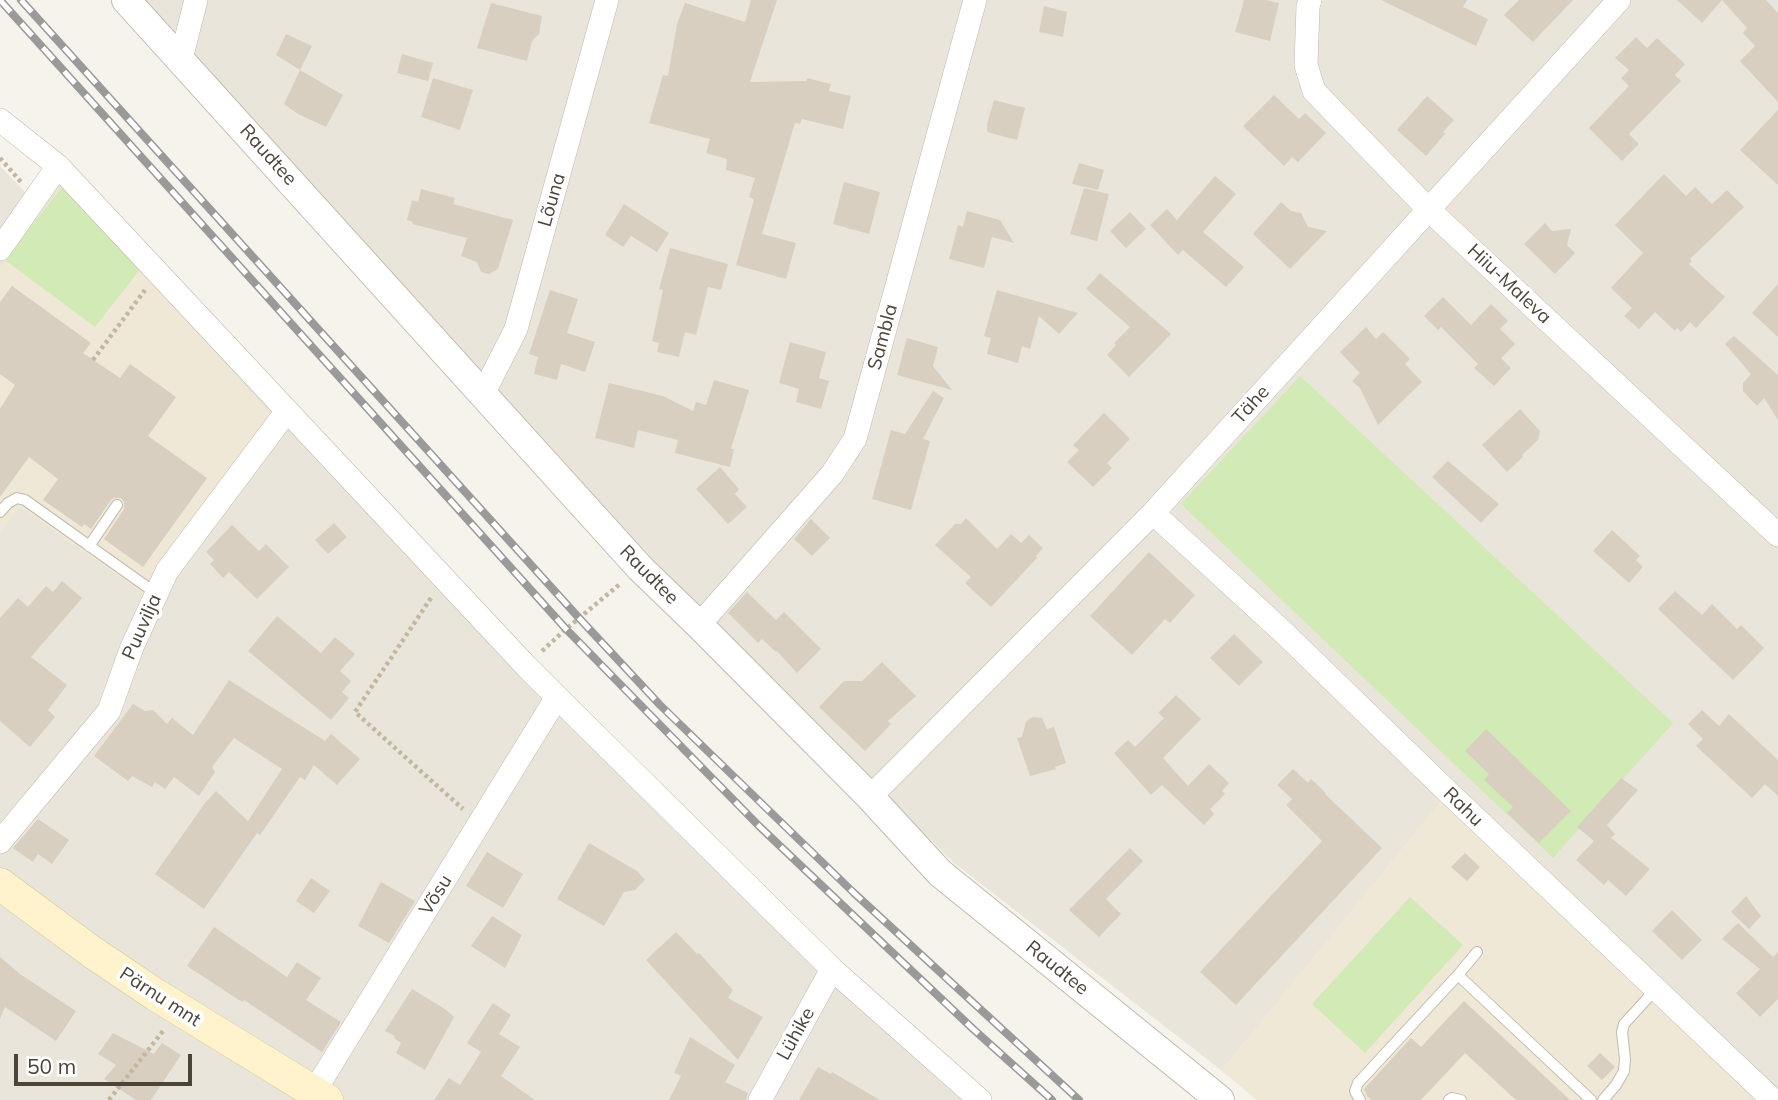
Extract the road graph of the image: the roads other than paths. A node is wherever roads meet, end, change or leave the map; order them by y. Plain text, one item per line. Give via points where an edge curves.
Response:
1 (126, 0) edge
2 (196, 0) edge
3 (607, 0) edge
4 (975, 0) edge
5 (1310, 0) edge
6 (1619, 0) edge
7 (181, 59) junction
8 (0, 120) edge
9 (58, 166) junction
10 (1428, 209) junction
11 (0, 249) edge
12 (483, 394) junction
13 (287, 411) junction
14 (117, 505) dead end
15 (0, 512) edge
16 (1153, 513) junction
17 (1778, 535) edge
18 (89, 546) junction
19 (157, 594) junction
20 (699, 625) junction
21 (557, 697) junction
22 (870, 797) junction
23 (0, 842) edge
24 (0, 884) edge
25 (1477, 952) dead end
26 (832, 969) junction
27 (1458, 975) junction
28 (1656, 989) junction
29 (321, 1096) edge
30 (760, 1100) edge
31 (980, 1100) edge
32 (1220, 1100) edge
33 (1360, 1100) edge
34 (1449, 1100) edge
35 (1461, 1100) edge
36 (1591, 1100) edge
37 (1603, 1100) edge
38 (1773, 1100) edge

1 - 7 street, Raudtee
2 - 7 street
3 - 12 street, Lõuna via 516,329
4 - 20 street, Sambla via 855,439 832,474
5 - 10 street, Hiiu-Maleva via 1306,65 1314,91
6 - 10 street, Tähe
7 - 12 street, Raudtee
8 - 9 street
9 - 11 street
9 - 13 street
10 - 16 street, Tähe
10 - 17 street, Hiiu-Maleva
12 - 20 street, Raudtee via 640,568
13 - 19 street, Puuvilja via 167,571
13 - 21 street
14 - 18 lane
15 - 18 lane via 16,498 25,500
16 - 22 street, Tähe
16 - 28 street, Rahu
18 - 19 lane
19 - 23 street, Puuvilja via 109,711
20 - 22 street, Raudtee
21 - 26 street
21 - 29 street, Võsu
22 - 32 street, Raudtee via 940,873
24 - 29 main road, Pärnu mnt via 156,995
25 - 27 lane
26 - 30 street, Lühike
26 - 31 street
27 - 33 lane via 1358,1083 1355,1091
27 - 36 lane
28 - 37 lane via 1624,1024 1624,1071
28 - 38 street, Rahu
34 - 35 lane

